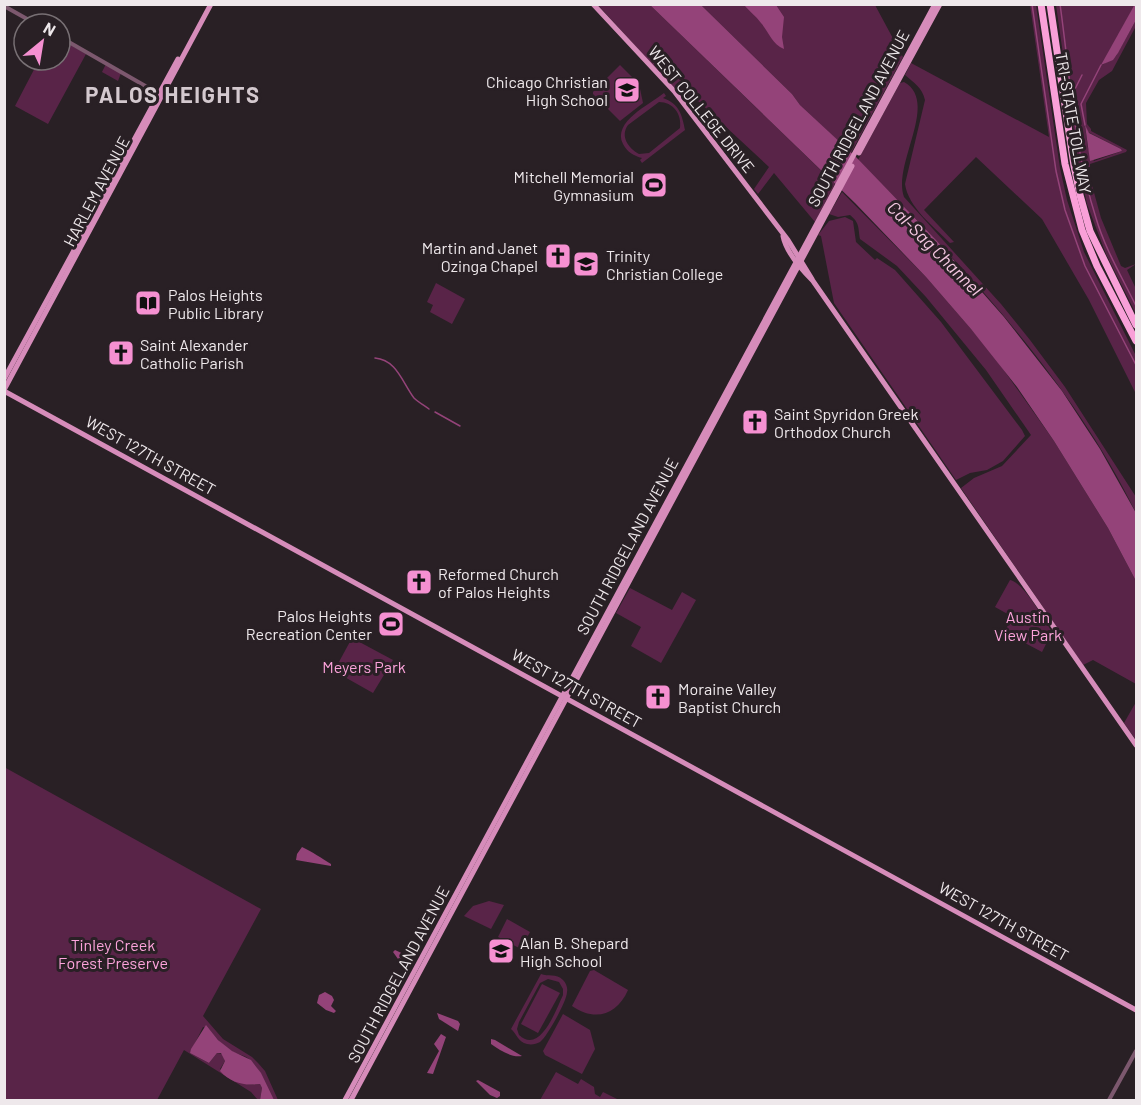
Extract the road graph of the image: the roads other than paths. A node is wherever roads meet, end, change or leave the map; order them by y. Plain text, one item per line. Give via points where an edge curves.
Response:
1 (209, 4) edge
2 (593, 4) edge
3 (935, 4) edge
4 (940, 4) edge
5 (1041, 4) edge
6 (1050, 4) edge
7 (72, 44) edge
8 (161, 95) junction
9 (859, 149) junction
10 (833, 197) junction
11 (783, 236) junction
12 (805, 245) junction
13 (792, 246) junction
14 (799, 260) junction
15 (793, 274) junction
16 (807, 275) junction
17 (813, 281) junction
18 (1137, 325) edge
19 (1137, 341) edge
20 (4, 380) edge
21 (4, 390) edge
22 (564, 696) junction
23 (1137, 745) edge
24 (1137, 1010) edge
25 (1137, 1050) edge
26 (345, 1101) edge
27 (351, 1101) edge
28 (1109, 1101) edge

1 - 8 main road, HARLEM AVENUE
2 - 11 main road, WEST COLLEGE DRIVE via 674,92
3 - 9 main road, SOUTH RIDGELAND AVENUE
4 - 9 main road, SOUTH RIDGELAND AVENUE
5 - 19 highway, TRI-STATE TOLLWAY via 1065,164 1082,230
6 - 18 highway, TRI-STATE TOLLWAY via 1080,195 1090,231
7 - 8 street
8 - 20 main road, HARLEM AVENUE
8 - 21 main road, HARLEM AVENUE
9 - 10 main road, SOUTH RIDGELAND AVENUE
10 - 12 main road, SOUTH RIDGELAND AVENUE
10 - 14 main road, SOUTH RIDGELAND AVENUE
11 - 13 main road, WEST COLLEGE DRIVE
11 - 14 main road, WEST COLLEGE DRIVE
12 - 13 main road
12 - 14 main road, SOUTH RIDGELAND AVENUE
13 - 14 main road, WEST COLLEGE DRIVE
14 - 15 main road, SOUTH RIDGELAND AVENUE
14 - 16 main road, WEST COLLEGE DRIVE
14 - 17 main road, WEST COLLEGE DRIVE
14 - 22 main road, SOUTH RIDGELAND AVENUE
15 - 16 main road
15 - 22 main road, SOUTH RIDGELAND AVENUE
16 - 17 main road, WEST COLLEGE DRIVE
17 - 23 main road, WEST COLLEGE DRIVE
21 - 22 main road, WEST 127TH STREET
22 - 24 main road, WEST 127TH STREET
22 - 26 main road, SOUTH RIDGELAND AVENUE
22 - 27 main road, SOUTH RIDGELAND AVENUE
25 - 28 street

